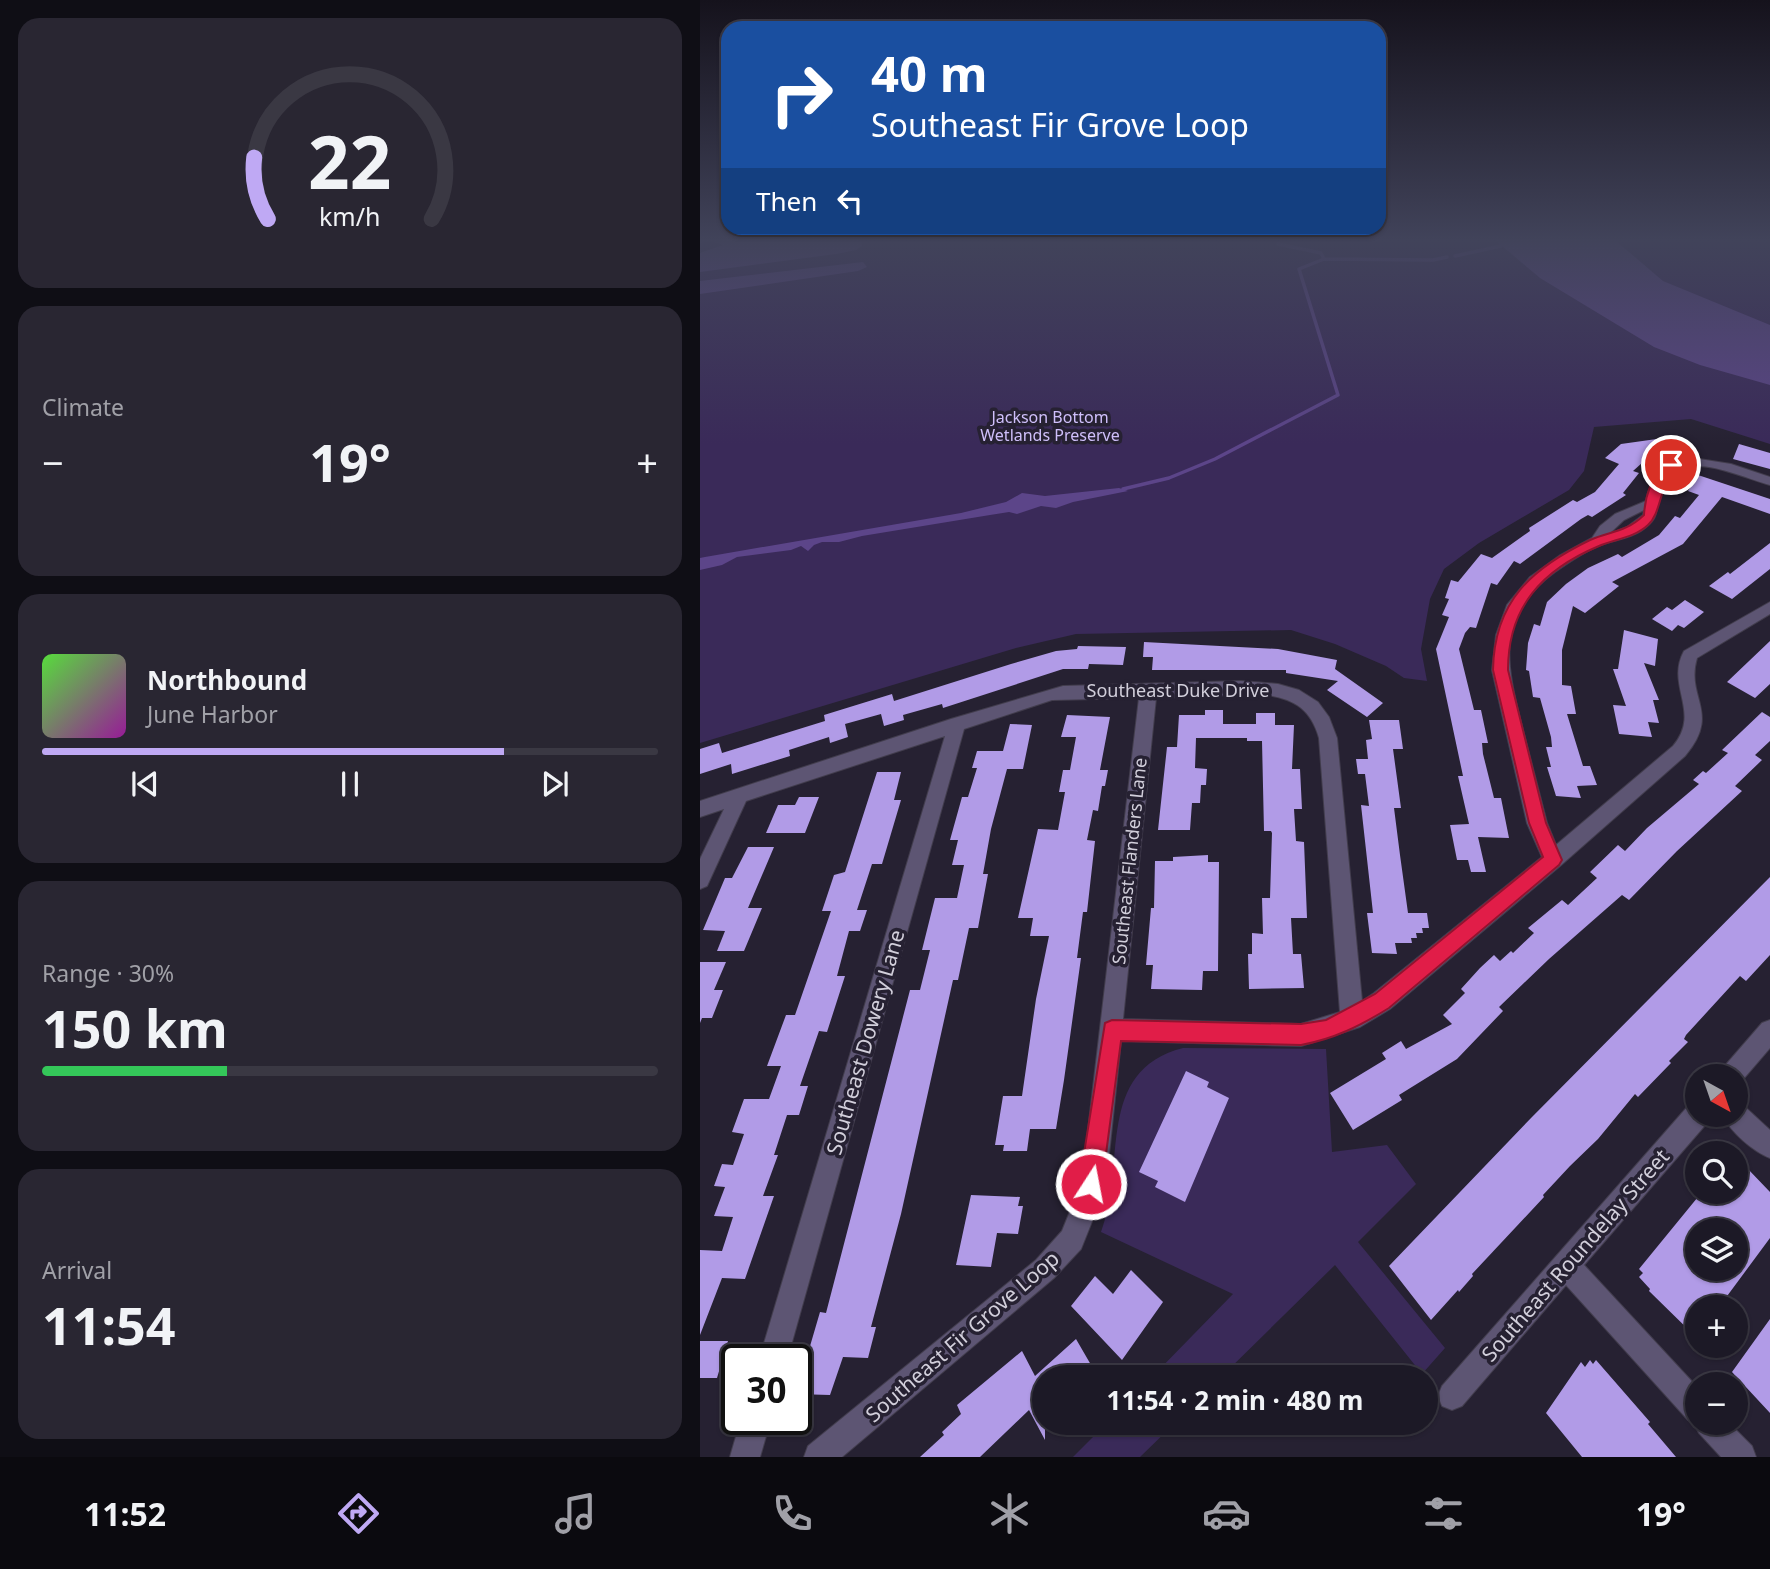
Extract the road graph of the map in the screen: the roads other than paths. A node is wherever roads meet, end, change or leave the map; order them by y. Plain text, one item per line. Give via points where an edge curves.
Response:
1 (1770, 481) edge
2 (1770, 607) edge
3 (1148, 692) junction
4 (957, 724) junction
5 (739, 797) junction
6 (700, 809) edge
7 (1553, 860) junction
8 (700, 880) edge
9 (1352, 1019) junction
10 (1112, 1030) junction
11 (1770, 1031) edge
12 (1741, 1064) edge
13 (1687, 1127) edge
14 (1748, 1127) edge
15 (1770, 1146) edge
16 (1566, 1265) junction
17 (778, 1344) edge
18 (1452, 1396) dead end
19 (1685, 1396) edge
20 (751, 1435) edge
21 (1720, 1435) edge
22 (745, 1457) edge
23 (820, 1457) edge
24 (1741, 1457) edge

1 - 7 street via 1683,461 1663,471 1650,516 1640,525 1555,564 1525,590 1507,622 1500,645 1500,670 1537,823
2 - 7 street via 1690,655 1684,680 1696,715 1693,732 1679,751
3 - 4 street, Southeast Duke Drive via 1051,694
3 - 9 street, Southeast Duke Drive via 1237,688 1283,692 1318,711 1328,738
3 - 10 street, Southeast Flanders Lane
4 - 5 street, Southeast Duke Drive
4 - 17 street, Southeast Dowery Lane
5 - 6 street, Southeast Duke Drive
5 - 8 street
7 - 9 street via 1444,952
9 - 10 street via 1301,1035
10 - 23 street, Southeast Fir Grove Loop via 1096,1164 1072,1240 1045,1269
11 - 12 street
13 - 16 street, Southeast Roundelay Street
14 - 15 street
16 - 18 street, Southeast Roundelay Street
16 - 19 street
20 - 22 street
21 - 24 street

